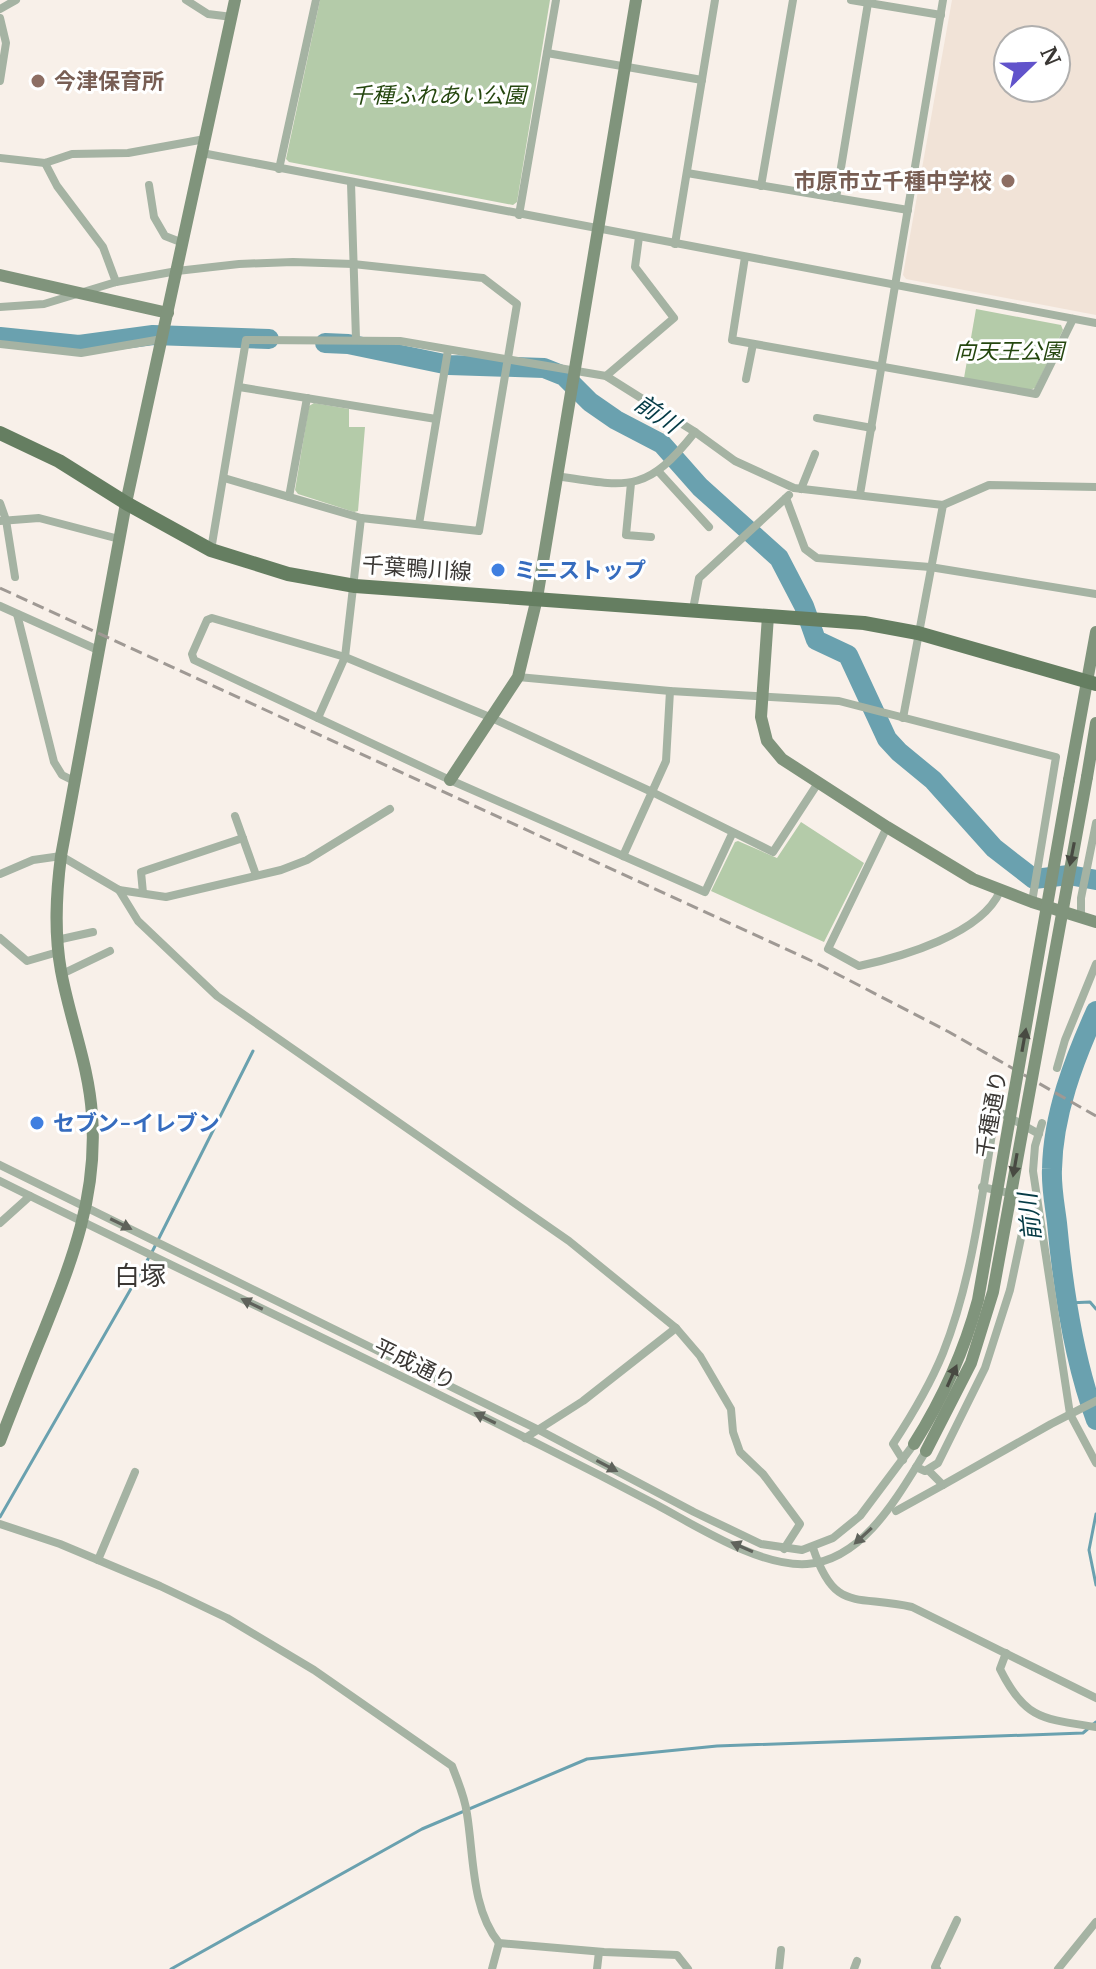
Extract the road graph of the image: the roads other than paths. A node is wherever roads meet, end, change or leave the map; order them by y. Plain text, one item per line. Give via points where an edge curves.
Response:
1 (16, 0) edge
2 (186, 0) edge
3 (235, 0) edge
4 (316, 0) edge
5 (556, 0) edge
6 (636, 0) edge
7 (715, 0) edge
8 (793, 0) edge
9 (851, 0) edge
10 (943, 0) edge
11 (868, 3) junction
12 (0, 9) edge
13 (941, 15) junction
14 (232, 17) junction
15 (0, 18) edge
16 (547, 53) junction
17 (625, 67) junction
18 (702, 80) junction
19 (0, 81) edge
20 (205, 139) junction
21 (202, 153) junction
22 (0, 158) edge
23 (45, 163) junction
24 (279, 169) junction
25 (687, 173) junction
26 (351, 183) junction
27 (149, 185) dead end
28 (761, 186) junction
29 (836, 198) junction
30 (908, 210) junction
31 (519, 215) junction
32 (597, 230) junction
33 (639, 237) junction
34 (183, 243) junction
35 (675, 244) junction
36 (745, 257) junction
37 (353, 264) junction
38 (177, 271) junction
39 (0, 275) edge
40 (116, 282) junction
41 (895, 286) junction
42 (78, 292) junction
43 (0, 307) edge
44 (168, 313) junction
45 (1073, 319) junction
46 (1096, 323) edge
47 (162, 339) junction
48 (356, 339) junction
49 (0, 344) edge
50 (753, 344) junction
51 (448, 350) junction
52 (508, 360) junction
53 (882, 367) junction
54 (573, 370) junction
55 (606, 376) junction
56 (746, 379) dead end
57 (239, 387) junction
58 (307, 398) junction
59 (817, 418) dead end
60 (436, 419) junction
61 (872, 428) junction
62 (695, 432) junction
63 (0, 433) edge
64 (815, 454) dead end
65 (658, 471) junction
66 (556, 476) junction
67 (224, 478) junction
68 (631, 483) junction
69 (1096, 487) edge
70 (797, 488) junction
71 (860, 494) junction
72 (289, 497) junction
73 (786, 498) junction
74 (0, 503) edge
75 (126, 503) junction
76 (943, 505) junction
77 (361, 518) junction
78 (3, 521) edge
79 (419, 524) junction
80 (709, 527) dead end
81 (651, 537) dead end
82 (119, 539) junction
83 (211, 550) junction
84 (930, 567) junction
85 (15, 577) dead end
86 (355, 586) junction
87 (1096, 594) edge
88 (537, 598) junction
89 (0, 606) edge
90 (693, 609) junction
91 (17, 614) junction
92 (768, 616) junction
93 (1096, 632) edge
94 (918, 633) junction
95 (98, 650) junction
96 (345, 657) junction
97 (518, 677) junction
98 (1092, 683) edge
99 (670, 691) junction
100 (763, 695) junction
101 (318, 718) junction
102 (492, 718) junction
103 (903, 718) junction
104 (1096, 723) edge
105 (1094, 745) edge
106 (450, 780) junction
107 (74, 781) junction
108 (818, 783) junction
109 (652, 792) junction
110 (390, 809) dead end
111 (235, 816) dead end
112 (1096, 823) edge
113 (887, 827) junction
114 (732, 834) junction
115 (243, 838) junction
116 (61, 856) junction
117 (623, 856) junction
118 (3, 868) edge
119 (256, 875) junction
120 (119, 890) junction
121 (1000, 891) junction
122 (143, 893) junction
123 (1032, 902) junction
124 (1081, 917) junction
125 (1096, 922) edge
126 (93, 932) dead end
127 (0, 938) edge
128 (57, 946) junction
129 (110, 951) dead end
130 (1096, 964) edge
131 (62, 974) junction
132 (1057, 1068) dead end
133 (1042, 1123) dead end
134 (1039, 1134) junction
135 (0, 1165) edge
136 (0, 1181) edge
137 (982, 1187) junction
138 (30, 1196) junction
139 (87, 1207) junction
140 (84, 1222) junction
141 (0, 1223) edge
142 (1023, 1226) junction
143 (1041, 1230) junction
144 (676, 1328) junction
145 (1096, 1401) edge
146 (1070, 1414) junction
147 (539, 1430) junction
148 (525, 1438) junction
149 (0, 1441) edge
150 (914, 1444) joint
151 (926, 1451) joint
152 (903, 1460) junction
153 (1096, 1463) edge
154 (916, 1467) junction
155 (928, 1470) junction
156 (135, 1472) dead end
157 (943, 1485) junction
158 (896, 1511) dead end
159 (0, 1524) edge
160 (813, 1548) junction
161 (784, 1549) junction
162 (98, 1560) junction
163 (818, 1562) junction
164 (1006, 1653) junction
165 (1096, 1698) edge
166 (1096, 1727) edge
167 (957, 1920) dead end
168 (1096, 1922) edge
169 (499, 1943) junction
170 (781, 1950) dead end
171 (599, 1952) junction
172 (492, 1969) edge
173 (597, 1969) edge
174 (688, 1969) edge
175 (779, 1969) edge
176 (937, 1969) edge
177 (1058, 1969) edge

1 - 12 street
2 - 14 street via 208,14
3 - 14 street
4 - 24 street
5 - 16 street
6 - 17 street
7 - 18 street
8 - 28 street
9 - 11 street
10 - 13 street
11 - 13 street
11 - 29 street
13 - 30 street
14 - 20 street
15 - 19 street via 6,43
16 - 17 street
16 - 31 street
17 - 18 street
17 - 32 street
18 - 25 street
20 - 21 street
20 - 23 street via 128,153 72,154
21 - 24 street
21 - 34 street
22 - 23 street
23 - 40 street via 103,247
24 - 26 street
25 - 28 street
25 - 35 street
26 - 31 street
26 - 37 street
27 - 34 street via 154,217 165,236
28 - 29 street
29 - 30 street
30 - 41 street
31 - 32 street
32 - 33 street
32 - 54 street
33 - 35 street
33 - 55 street via 635,267 674,318
34 - 38 street
35 - 36 street
36 - 41 street
36 - 50 street via 732,340
37 - 38 street via 239,264
37 - 48 street
37 - 52 street via 483,278 517,304
38 - 40 street
38 - 44 street
39 - 42 street
40 - 42 street
41 - 45 street
41 - 53 street
42 - 43 street via 44,304
42 - 44 street
44 - 47 street
45 - 46 street
45 - 53 street via 1036,394
47 - 49 street via 81,353
47 - 75 street
48 - 51 street
48 - 57 street via 246,340
50 - 53 street
50 - 56 street
51 - 52 street
51 - 60 street
52 - 54 street
52 - 79 street via 479,531
53 - 61 street
54 - 55 street
54 - 66 street
55 - 62 street
57 - 58 street
57 - 67 street
58 - 60 street
58 - 72 street
59 - 61 street
60 - 79 street
61 - 71 street
62 - 65 street
62 - 70 street via 735,461
63 - 75 main road, 千葉鴨川線 via 59,461
64 - 70 street
65 - 68 street
65 - 80 street
66 - 68 street
66 - 88 street
67 - 72 street
67 - 83 street
68 - 81 street via 626,535
69 - 76 street via 989,485
70 - 71 street
70 - 73 street
71 - 76 street
72 - 77 street
73 - 84 street via 805,549 817,558
73 - 90 street via 699,578
74 - 78 street
75 - 82 street
75 - 83 main road, 千葉鴨川線
76 - 84 street
77 - 79 street
77 - 86 street
78 - 82 street via 39,518
78 - 85 street
82 - 95 street
83 - 86 main road, 千葉鴨川線 via 288,574
84 - 87 street
84 - 94 street
86 - 88 main road, 千葉鴨川線
86 - 96 street
88 - 90 main road, 千葉鴨川線
88 - 97 street
89 - 91 street
90 - 92 main road, 千葉鴨川線
91 - 95 street
91 - 107 street via 54,762
92 - 94 main road, 千葉鴨川線
92 - 100 street
93 - 98 street, 千種通り
94 - 98 main road, 千葉鴨川線
94 - 103 street
95 - 107 street
96 - 101 street
96 - 101 street via 207,620 194,660
96 - 102 street
97 - 99 street
97 - 102 street
150 -> 98 street, 千種通り, bridge via 951,1379 978,1300 1069,780
99 - 100 street
99 - 109 street via 666,761
100 - 103 street via 839,701
100 - 108 street via 767,741 782,759
101 - 106 street
102 - 106 street
102 - 109 street
103 - 123 street via 1056,757
104 - 105 street, 千種通り
105 -> 151 street, 千種通り, bridge via 993,1292 971,1363
106 - 117 street
107 - 116 street
108 - 113 street
108 - 114 street via 773,852
109 - 114 street
109 - 117 street
110 - 119 street via 307,860
111 - 115 street
112 - 124 street
113 - 121 street
113 - 121 street via 828,949 835,953 859,966 915,950 976,920 994,905
114 - 117 street via 705,892
115 - 119 street
115 - 122 street via 141,872
116 - 118 street
116 - 120 street
116 - 128 street
119 - 122 street via 166,897
120 - 122 street
120 - 144 street via 138,921 217,996 569,1241
121 - 123 street
123 - 124 street
124 - 125 street
126 - 128 street
127 - 128 street via 27,961
128 - 131 street
129 - 131 street
130 - 132 street
131 - 139 street via 92,1116
133 - 134 street
134 - 137 street via 996,1106
134 - 143 street via 1033,1171
135 - 139 street, 平成通り
136 - 138 street, 平成通り
137 - 142 street via 1027,1197
137 - 152 street via 956,1316 928,1386 893,1444
138 - 140 street, 平成通り
138 - 141 street
139 - 140 street
139 -> 147 street, 平成通り
148 -> 140 street, 平成通り
140 - 149 street
142 - 143 street
142 - 155 street via 985,1368 938,1463
143 - 146 street
144 - 147 street
144 - 161 street via 700,1356 731,1409 740,1452 800,1524
145 - 146 street
146 - 153 street
146 - 157 street
147 - 148 street
147 -> 161 street, 平成通り via 743,1537
163 -> 148 street, 平成通り via 779,1562 739,1546
150 - 152 street, 千種通り
151 - 154 street, 千種通り
152 - 160 street, 千種通り via 845,1530
154 - 155 street
154 -> 163 street, 千種通り via 861,1539
155 - 157 street
156 - 162 street
157 - 158 street
159 - 162 street
160 - 161 street, 平成通り
160 - 163 street
162 - 169 street via 227,1618 314,1670 452,1766 467,1811 479,1901
163 - 164 street via 829,1584 846,1599 912,1607
164 - 165 street
164 - 166 street via 1000,1669 1022,1706 1045,1719
167 - 176 street
168 - 177 street
169 - 171 street
169 - 172 street
170 - 175 street
171 - 173 street
171 - 174 street via 677,1955

